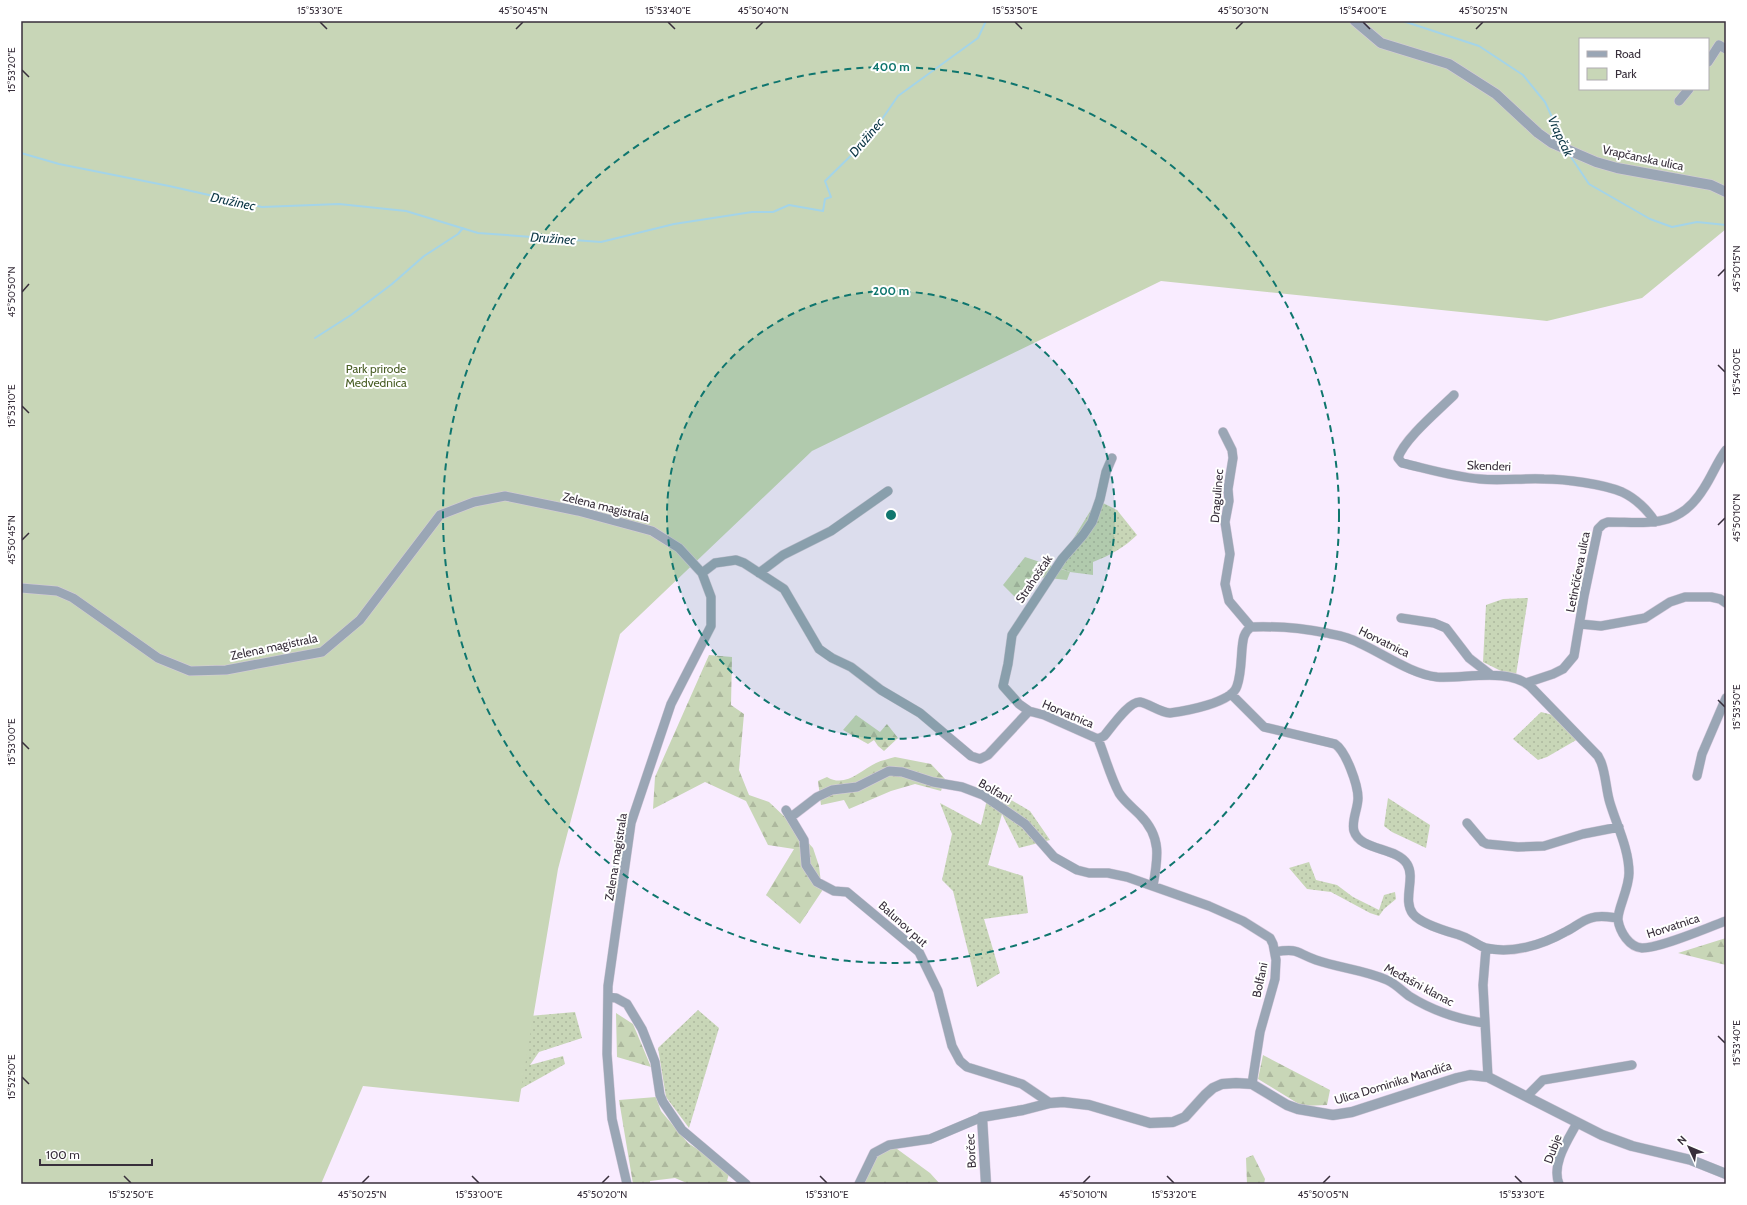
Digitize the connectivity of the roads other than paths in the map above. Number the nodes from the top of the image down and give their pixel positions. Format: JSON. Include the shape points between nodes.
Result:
{"nodes":[{"id":1,"x":1355,"y":21,"type":"edge"},
{"id":2,"x":1722,"y":47,"type":"edge"},
{"id":3,"x":1709,"y":61,"type":"edge"},
{"id":4,"x":1688,"y":90,"type":"edge"},
{"id":5,"x":1679,"y":101,"type":"dead end"},
{"id":6,"x":1726,"y":192,"type":"edge"},
{"id":7,"x":1454,"y":395,"type":"dead end"},
{"id":8,"x":1223,"y":432,"type":"dead end"},
{"id":9,"x":1726,"y":450,"type":"edge"},
{"id":10,"x":1112,"y":458,"type":"dead end"},
{"id":11,"x":888,"y":491,"type":"dead end"},
{"id":12,"x":1655,"y":522,"type":"junction"},
{"id":13,"x":759,"y":572,"type":"junction"},
{"id":14,"x":702,"y":573,"type":"junction"},
{"id":15,"x":21,"y":588,"type":"edge"},
{"id":16,"x":1726,"y":604,"type":"edge"},
{"id":17,"x":1401,"y":618,"type":"dead end"},
{"id":18,"x":1580,"y":624,"type":"junction"},
{"id":19,"x":1251,"y":627,"type":"junction"},
{"id":20,"x":1492,"y":675,"type":"junction"},
{"id":21,"x":1526,"y":683,"type":"junction"},
{"id":22,"x":1231,"y":694,"type":"junction"},
{"id":23,"x":1726,"y":698,"type":"edge"},
{"id":24,"x":1029,"y":711,"type":"junction"},
{"id":25,"x":1098,"y":738,"type":"junction"},
{"id":26,"x":1697,"y":776,"type":"dead end"},
{"id":27,"x":788,"y":813,"type":"joint"},
{"id":28,"x":1467,"y":823,"type":"dead end"},
{"id":29,"x":1619,"y":827,"type":"junction"},
{"id":30,"x":1153,"y":886,"type":"junction"},
{"id":31,"x":1618,"y":918,"type":"junction"},
{"id":32,"x":1726,"y":921,"type":"edge"},
{"id":33,"x":1486,"y":948,"type":"junction"},
{"id":34,"x":1275,"y":952,"type":"junction"},
{"id":35,"x":608,"y":997,"type":"junction"},
{"id":36,"x":1484,"y":1023,"type":"junction"},
{"id":37,"x":1632,"y":1065,"type":"dead end"},
{"id":38,"x":1488,"y":1076,"type":"junction"},
{"id":39,"x":1252,"y":1084,"type":"junction"},
{"id":40,"x":1527,"y":1096,"type":"junction"},
{"id":41,"x":1050,"y":1103,"type":"junction"},
{"id":42,"x":982,"y":1117,"type":"junction"},
{"id":43,"x":1577,"y":1122,"type":"junction"},
{"id":44,"x":1726,"y":1174,"type":"edge"},
{"id":45,"x":626,"y":1184,"type":"edge"},
{"id":46,"x":746,"y":1184,"type":"edge"},
{"id":47,"x":859,"y":1184,"type":"edge"},
{"id":48,"x":986,"y":1184,"type":"edge"},
{"id":49,"x":1559,"y":1184,"type":"edge"}],
"edges":[{"from":1,"to":6,"type":"street","name":"Vrapčanska ulica","via":[[1386,45],[1449,64],[1496,94],[1552,143],[1617,168],[1710,185]]},
{"from":2,"to":3,"type":"street"},
{"from":4,"to":5,"type":"street"},
{"from":7,"to":12,"type":"street","name":"Skenderi","via":[[1406,443],[1399,453],[1399,461],[1465,478],[1545,479],[1615,490],[1636,501]]},
{"from":8,"to":19,"type":"street","name":"Dragulinec","via":[[1233,458],[1225,522],[1230,554],[1225,584],[1229,601]]},
{"from":9,"to":12,"type":"street","name":"Letinčićeva ulica","via":[[1692,504],[1677,516]]},
{"from":10,"to":24,"type":"street","name":"Strahoščak","via":[[1092,522],[1062,559],[1012,635],[1002,686]]},
{"from":11,"to":13,"type":"street","via":[[831,531],[783,556]]},
{"from":12,"to":18,"type":"street","name":"Letinčićeva ulica","via":[[1608,522],[1598,529]]},
{"from":13,"to":14,"type":"street","name":"Horvatnica","via":[[736,560],[715,563]]},
{"from":13,"to":24,"type":"street","name":"Horvatnica","via":[[784,589],[819,649],[920,713],[971,756],[980,759],[988,755]]},
{"from":14,"to":15,"type":"street","name":"Zelena magistrala","via":[[679,548],[652,531],[578,511],[505,496],[474,502],[440,515],[360,620],[322,652],[226,670],[197,671],[190,671],[158,658],[74,598],[57,591]]},
{"from":14,"to":35,"type":"street","name":"Zelena magistrala","via":[[711,597],[711,626],[671,704],[631,823]]},
{"from":16,"to":18,"type":"street","via":[[1711,597],[1685,598],[1670,602],[1645,618],[1601,626]]},
{"from":17,"to":20,"type":"street","name":"Horvatnica","via":[[1434,623],[1446,628],[1469,658]]},
{"from":18,"to":21,"type":"street","name":"Letinčićeva ulica","via":[[1575,651],[1568,663],[1554,674]]},
{"from":19,"to":20,"type":"street","name":"Horvatnica","via":[[1298,628],[1345,637],[1412,668],[1436,676]]},
{"from":19,"to":22,"type":"street","via":[[1243,636],[1238,686]]},
{"from":20,"to":21,"type":"street","name":"Horvatnica","via":[[1514,678]]},
{"from":21,"to":29,"type":"street","name":"Horvatnica","via":[[1602,762],[1610,803]]},
{"from":22,"to":25,"type":"street","name":"Horvatnica","via":[[1211,704],[1170,713],[1136,702],[1127,708],[1104,736]]},
{"from":22,"to":33,"type":"street","via":[[1264,727],[1339,746],[1357,792],[1354,825],[1356,835],[1366,843],[1398,856],[1405,862],[1410,872],[1409,904],[1412,913],[1424,922],[1466,937]]},
{"from":23,"to":26,"type":"street","via":[[1702,754]]},
{"from":24,"to":25,"type":"street","name":"Horvatnica"},
{"from":25,"to":30,"type":"street","via":[[1120,793],[1145,820],[1154,835],[1158,858]]},
{"from":27,"to":30,"type":"street","name":"Bolfani","via":[[832,790],[857,787],[889,771],[902,772],[983,795],[1025,824],[1054,857],[1077,870],[1118,874]]},
{"from":27,"to":41,"type":"street","name":"Balunov put","via":[[804,840],[806,865],[817,882],[834,891],[847,892],[919,952],[938,991],[952,1046],[960,1061],[967,1067],[1022,1084]]},
{"from":28,"to":29,"type":"street","via":[[1487,844],[1525,847],[1544,846],[1583,834]]},
{"from":29,"to":31,"type":"street","name":"Horvatnica","via":[[1629,872],[1627,891]]},
{"from":30,"to":34,"type":"street","name":"Bolfani","via":[[1243,921],[1270,938]]},
{"from":31,"to":32,"type":"street","name":"Horvatnica","via":[[1624,937],[1633,945],[1642,948]]},
{"from":31,"to":33,"type":"street","via":[[1589,918],[1558,936],[1525,947]]},
{"from":33,"to":36,"type":"street","via":[[1483,985]]},
{"from":34,"to":36,"type":"street","name":"Međašni klanac","via":[[1295,950],[1316,960],[1378,976],[1389,980],[1410,996],[1441,1013]]},
{"from":34,"to":39,"type":"street","name":"Bolfani","via":[[1276,969],[1260,1032]]},
{"from":35,"to":45,"type":"street","name":"Zelena magistrala","via":[[607,1054],[612,1119]]},
{"from":35,"to":46,"type":"street","via":[[627,1004],[642,1029],[655,1062],[660,1095],[682,1130]]},
{"from":36,"to":38,"type":"street"},
{"from":37,"to":40,"type":"street","via":[[1543,1080]]},
{"from":38,"to":39,"type":"street","name":"Ulica Dominika Mandića","via":[[1470,1075],[1457,1078],[1352,1112],[1333,1115],[1287,1105]]},
{"from":38,"to":40,"type":"street","name":"Ulica Dominika Mandića"},
{"from":39,"to":41,"type":"street","name":"Ulica Dominika Mandića","via":[[1222,1084],[1205,1095],[1185,1117],[1163,1123],[1136,1120],[1089,1105]]},
{"from":40,"to":43,"type":"street","name":"Ulica Dominika Mandića"},
{"from":41,"to":42,"type":"street","name":"Ulica Dominika Mandića"},
{"from":42,"to":47,"type":"street","name":"Ulica Dominika Mandića","via":[[930,1138],[884,1147],[874,1153]]},
{"from":42,"to":48,"type":"street","name":"Borčec"},
{"from":43,"to":44,"type":"street","name":"Ulica Dominika Mandića","via":[[1632,1146],[1691,1160]]},
{"from":43,"to":49,"type":"street","name":"Dubje","via":[[1557,1165]]}]}
